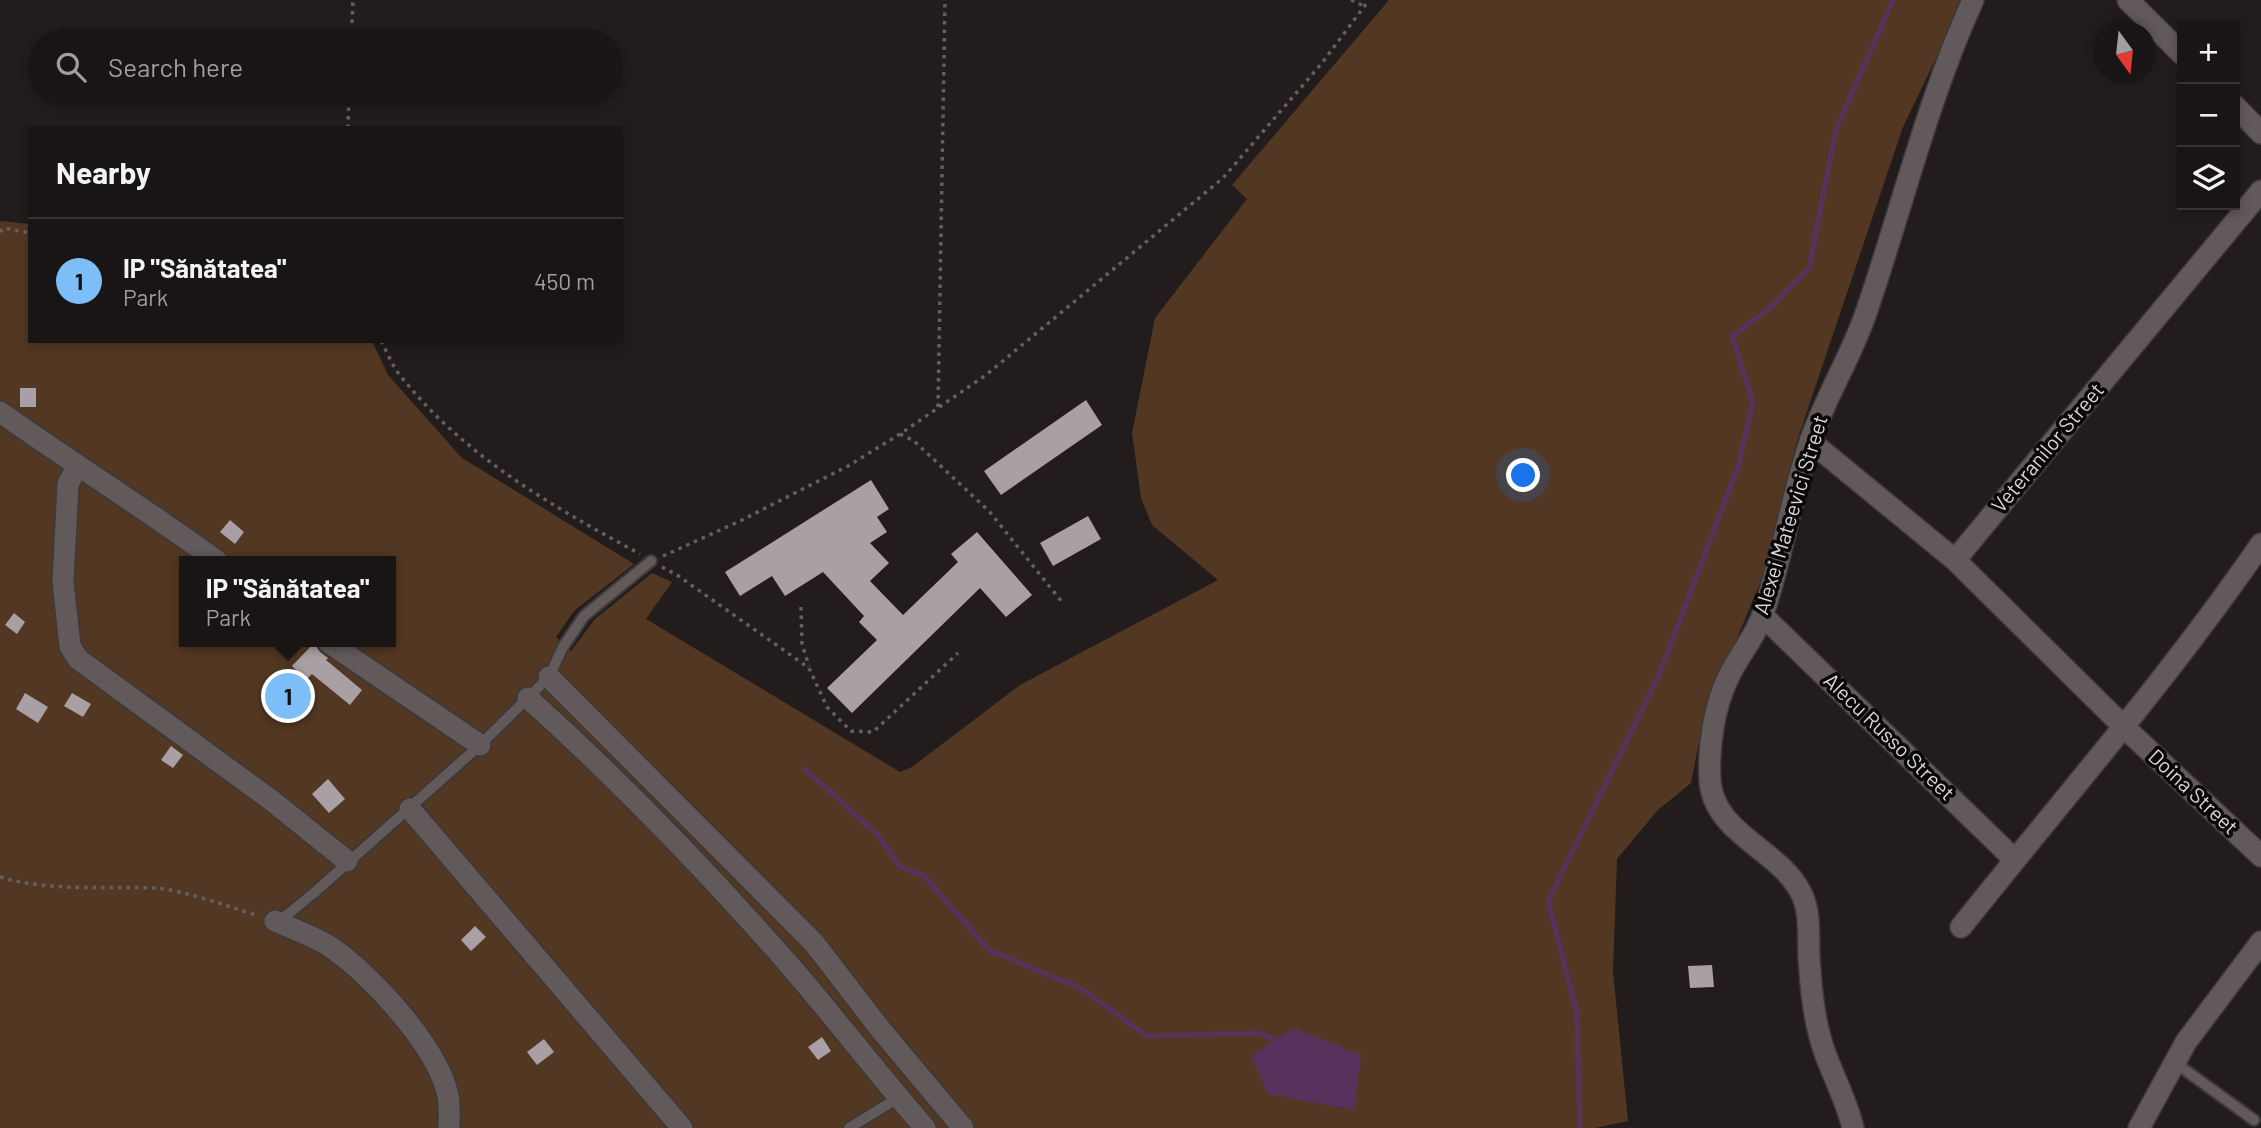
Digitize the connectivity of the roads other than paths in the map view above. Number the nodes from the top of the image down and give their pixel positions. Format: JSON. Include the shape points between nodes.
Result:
{"nodes":[{"id":1,"x":1973,"y":0,"type":"edge"},
{"id":2,"x":2128,"y":0,"type":"edge"},
{"id":3,"x":2177,"y":49,"type":"edge"},
{"id":4,"x":2240,"y":111,"type":"edge"},
{"id":5,"x":2261,"y":132,"type":"edge"},
{"id":6,"x":2261,"y":191,"type":"edge"},
{"id":7,"x":0,"y":412,"type":"edge"},
{"id":8,"x":1810,"y":441,"type":"junction"},
{"id":9,"x":77,"y":467,"type":"junction"},
{"id":10,"x":2261,"y":544,"type":"edge"},
{"id":11,"x":210,"y":556,"type":"edge"},
{"id":12,"x":1955,"y":560,"type":"junction"},
{"id":13,"x":651,"y":561,"type":"road end"},
{"id":14,"x":1763,"y":616,"type":"junction"},
{"id":15,"x":335,"y":647,"type":"edge"},
{"id":16,"x":549,"y":677,"type":"junction"},
{"id":17,"x":528,"y":698,"type":"junction"},
{"id":18,"x":2124,"y":727,"type":"junction"},
{"id":19,"x":480,"y":745,"type":"junction"},
{"id":20,"x":410,"y":809,"type":"junction"},
{"id":21,"x":2261,"y":856,"type":"edge"},
{"id":22,"x":2015,"y":860,"type":"junction"},
{"id":23,"x":347,"y":862,"type":"junction"},
{"id":24,"x":275,"y":921,"type":"joint"},
{"id":25,"x":1961,"y":927,"type":"dead end"},
{"id":26,"x":2261,"y":942,"type":"edge"},
{"id":27,"x":2174,"y":1062,"type":"junction"},
{"id":28,"x":898,"y":1098,"type":"junction"},
{"id":29,"x":2254,"y":1120,"type":"dead end"},
{"id":30,"x":449,"y":1128,"type":"edge"},
{"id":31,"x":682,"y":1128,"type":"edge"},
{"id":32,"x":849,"y":1128,"type":"edge"},
{"id":33,"x":925,"y":1128,"type":"edge"},
{"id":34,"x":963,"y":1128,"type":"edge"},
{"id":35,"x":1853,"y":1128,"type":"edge"},
{"id":36,"x":2139,"y":1128,"type":"edge"}],
"edges":[{"from":1,"to":8,"type":"street","name":"Alexei Mateevici Street","via":[[1926,120],[1854,347]]},
{"from":2,"to":3,"type":"street"},
{"from":4,"to":5,"type":"street"},
{"from":6,"to":12,"type":"street","name":"Veteranilor Street"},
{"from":7,"to":9,"type":"street"},
{"from":8,"to":12,"type":"street"},
{"from":8,"to":14,"type":"street","name":"Alexei Mateevici Street"},
{"from":9,"to":11,"type":"street"},
{"from":9,"to":23,"type":"street","via":[[68,484],[63,582],[70,646],[78,659],[271,800]]},
{"from":10,"to":18,"type":"street"},
{"from":12,"to":18,"type":"street"},
{"from":13,"to":16,"type":"lane","via":[[584,616]]},
{"from":14,"to":22,"type":"street","name":"Alecu Russo Street"},
{"from":14,"to":35,"type":"street","name":"Alexei Mateevici Street","via":[[1718,700],[1710,782],[1723,814],[1793,878],[1803,895],[1811,991],[1824,1050]]},
{"from":15,"to":19,"type":"street"},
{"from":16,"to":17,"type":"lane"},
{"from":16,"to":34,"type":"street","via":[[814,943]]},
{"from":17,"to":19,"type":"lane"},
{"from":17,"to":28,"type":"street","via":[[605,768],[722,891]]},
{"from":18,"to":21,"type":"street","name":"Doina Street"},
{"from":18,"to":22,"type":"street"},
{"from":19,"to":20,"type":"lane"},
{"from":20,"to":23,"type":"lane"},
{"from":20,"to":31,"type":"street"},
{"from":22,"to":25,"type":"street"},
{"from":23,"to":24,"type":"lane"},
{"from":24,"to":30,"type":"street","via":[[327,945],[362,972],[396,1008],[439,1072],[448,1095]]},
{"from":26,"to":27,"type":"street"},
{"from":27,"to":29,"type":"lane"},
{"from":27,"to":36,"type":"street"},
{"from":28,"to":32,"type":"lane"},
{"from":28,"to":33,"type":"street"}]}
